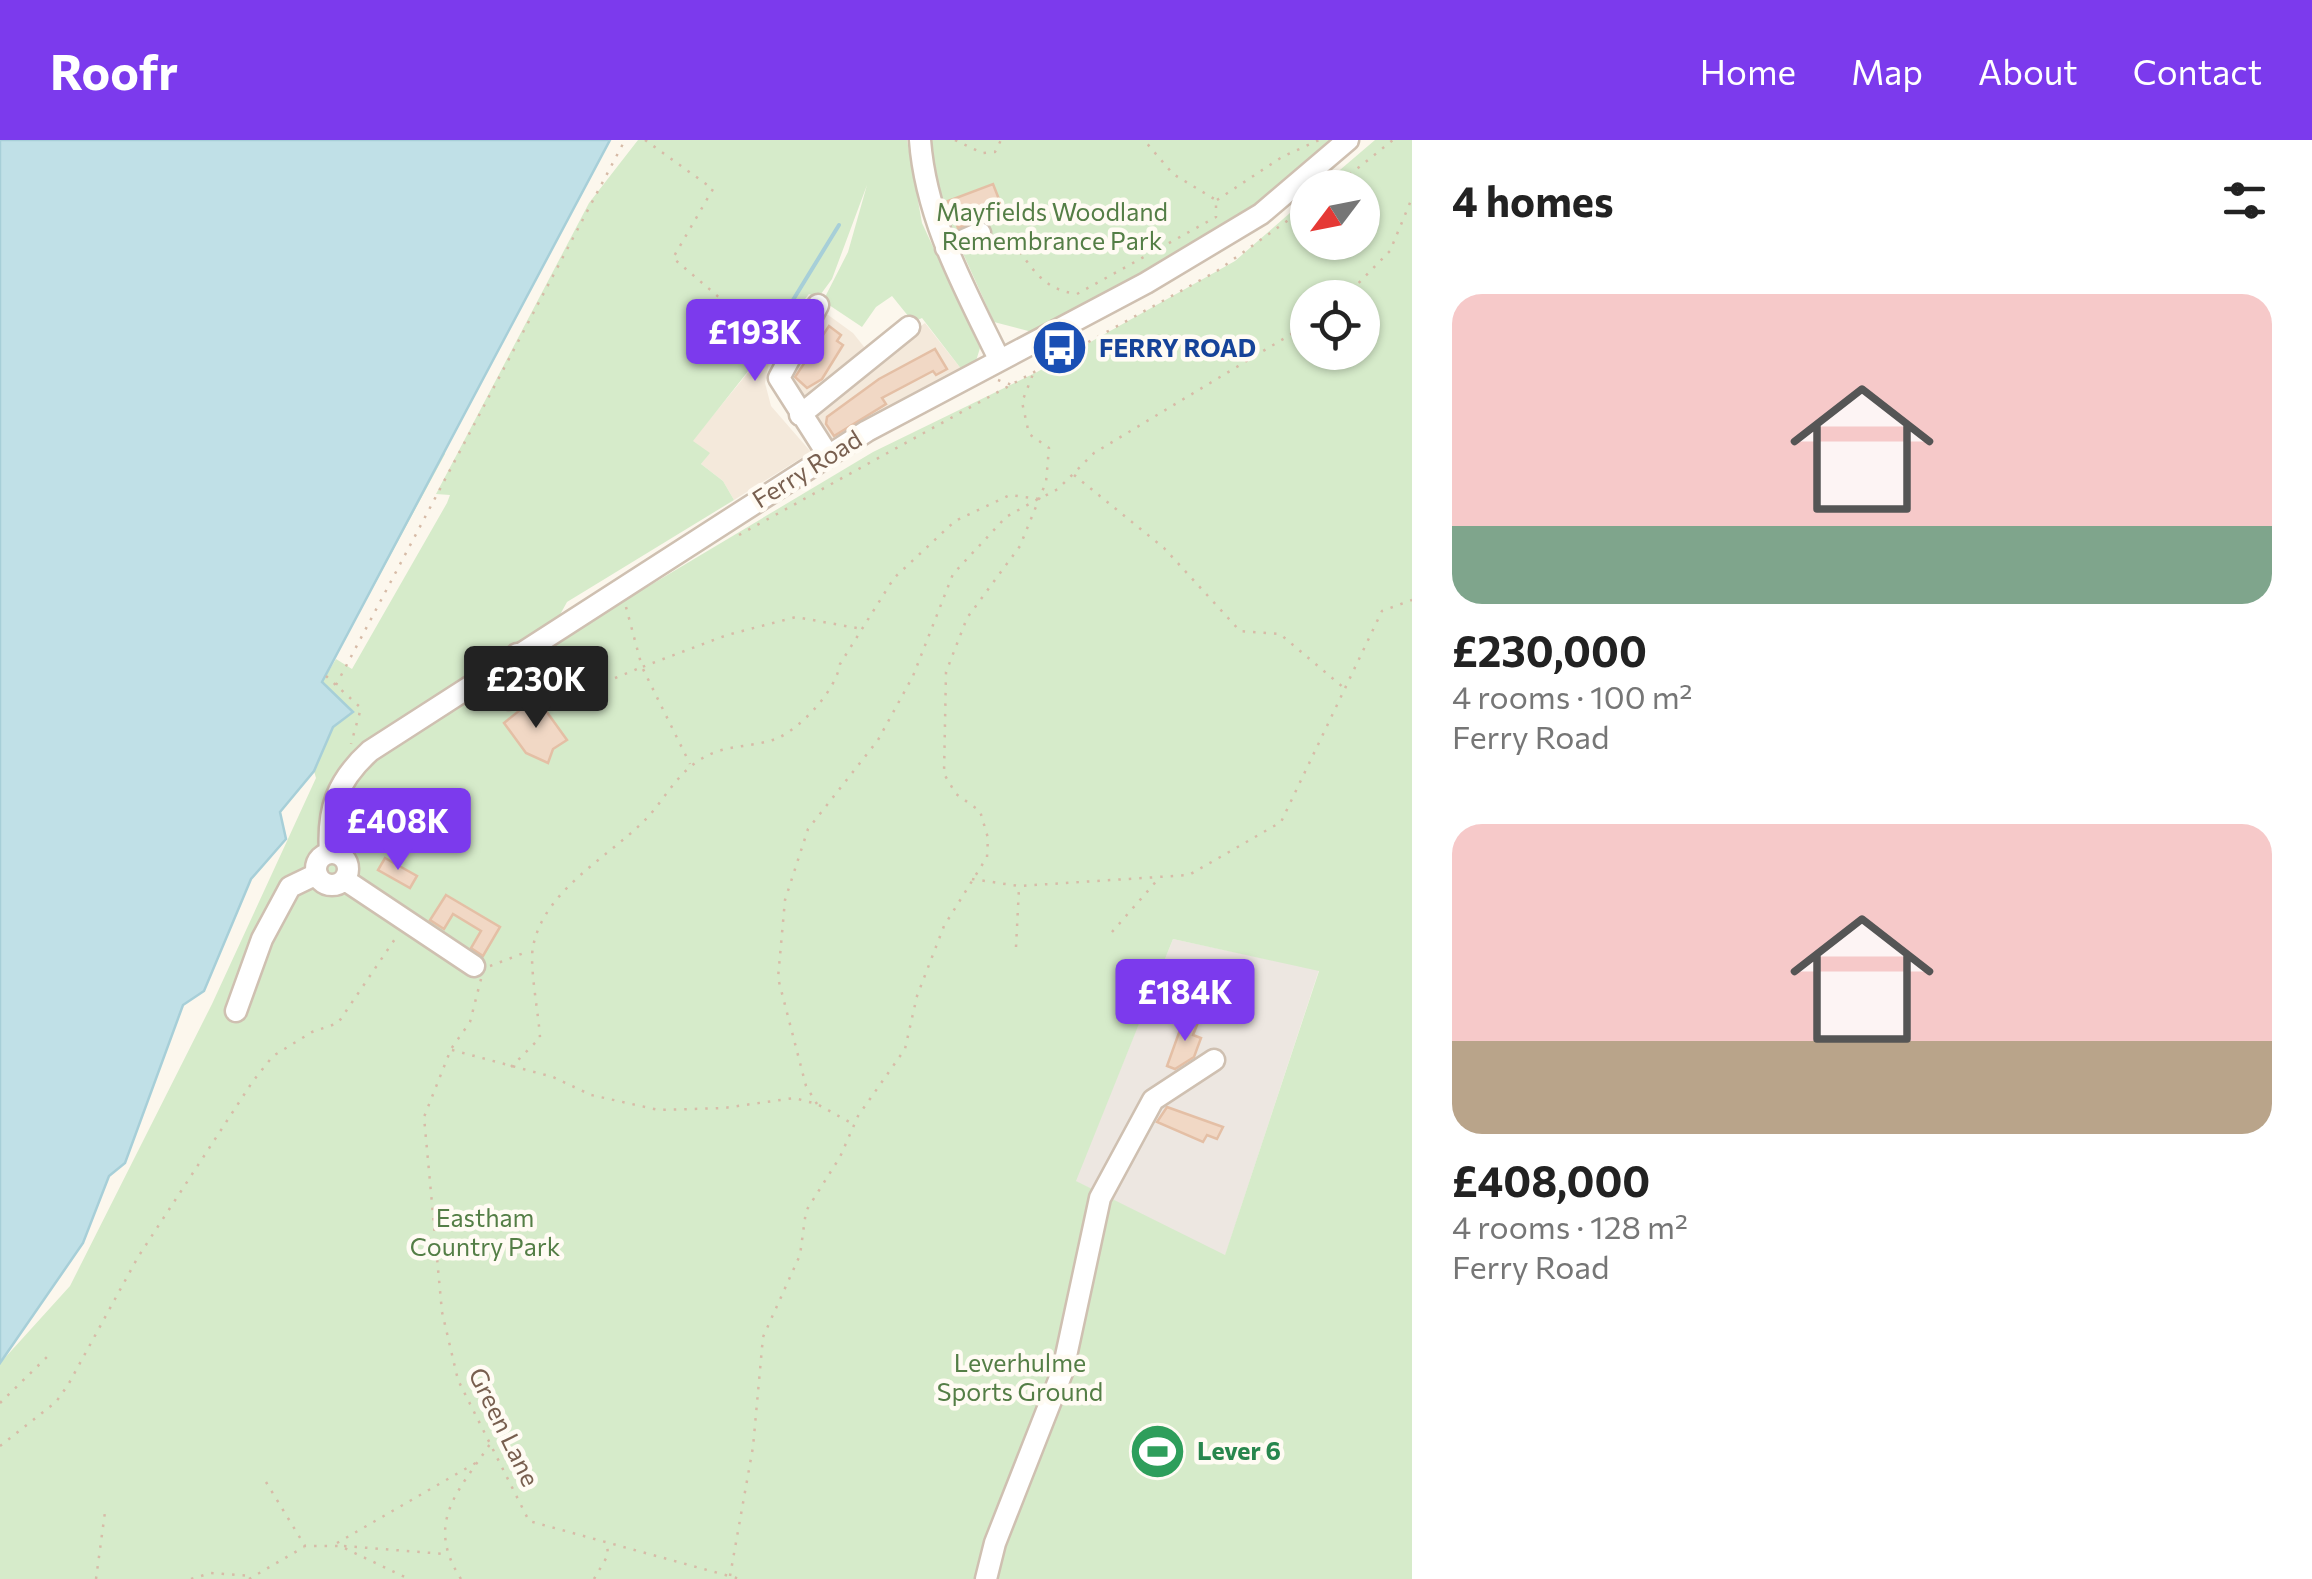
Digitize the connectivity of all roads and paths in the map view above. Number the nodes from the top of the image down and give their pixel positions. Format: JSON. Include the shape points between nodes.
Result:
{"nodes":[{"id":1,"x":625,"y":140,"type":"edge"},
{"id":2,"x":646,"y":140,"type":"edge"},
{"id":3,"x":920,"y":140,"type":"edge"},
{"id":4,"x":955,"y":140,"type":"edge"},
{"id":5,"x":1001,"y":140,"type":"edge"},
{"id":6,"x":1144,"y":140,"type":"edge"},
{"id":7,"x":1319,"y":140,"type":"edge"},
{"id":8,"x":1348,"y":140,"type":"edge"},
{"id":9,"x":1393,"y":140,"type":"edge"},
{"id":10,"x":1356,"y":170,"type":"edge"},
{"id":11,"x":1412,"y":198,"type":"edge"},
{"id":12,"x":1216,"y":200,"type":"junction"},
{"id":13,"x":1290,"y":219,"type":"edge"},
{"id":14,"x":980,"y":234,"type":"dead end"},
{"id":15,"x":946,"y":248,"type":"junction"},
{"id":16,"x":1020,"y":252,"type":"dead end"},
{"id":17,"x":1362,"y":280,"type":"edge"},
{"id":18,"x":818,"y":306,"type":"dead end"},
{"id":19,"x":910,"y":328,"type":"dead end"},
{"id":20,"x":1290,"y":335,"type":"edge"},
{"id":21,"x":790,"y":358,"type":"junction"},
{"id":22,"x":999,"y":359,"type":"junction"},
{"id":23,"x":1033,"y":374,"type":"junction"},
{"id":24,"x":800,"y":415,"type":"junction"},
{"id":25,"x":828,"y":455,"type":"junction"},
{"id":26,"x":1073,"y":475,"type":"junction"},
{"id":27,"x":1039,"y":499,"type":"junction"},
{"id":28,"x":734,"y":538,"type":"dead end"},
{"id":29,"x":1412,"y":600,"type":"edge"},
{"id":30,"x":625,"y":606,"type":"dead end"},
{"id":31,"x":862,"y":629,"type":"junction"},
{"id":32,"x":559,"y":648,"type":"dead end"},
{"id":33,"x":517,"y":654,"type":"junction"},
{"id":34,"x":642,"y":667,"type":"junction"},
{"id":35,"x":490,"y":672,"type":"junction"},
{"id":36,"x":326,"y":676,"type":"dead end"},
{"id":37,"x":534,"y":680,"type":"dead end"},
{"id":38,"x":336,"y":686,"type":"junction"},
{"id":39,"x":1345,"y":689,"type":"junction"},
{"id":40,"x":509,"y":699,"type":"dead end"},
{"id":41,"x":350,"y":746,"type":"dead end"},
{"id":42,"x":691,"y":766,"type":"junction"},
{"id":43,"x":330,"y":852,"type":"junction"},
{"id":44,"x":317,"y":874,"type":"junction"},
{"id":45,"x":1160,"y":877,"type":"junction"},
{"id":46,"x":970,"y":878,"type":"junction"},
{"id":47,"x":345,"y":880,"type":"junction"},
{"id":48,"x":1019,"y":886,"type":"junction"},
{"id":49,"x":1112,"y":932,"type":"dead end"},
{"id":50,"x":397,"y":936,"type":"dead end"},
{"id":51,"x":1016,"y":947,"type":"dead end"},
{"id":52,"x":532,"y":950,"type":"junction"},
{"id":53,"x":474,"y":966,"type":"junction"},
{"id":54,"x":236,"y":1011,"type":"dead end"},
{"id":55,"x":451,"y":1050,"type":"junction"},
{"id":56,"x":1214,"y":1060,"type":"dead end"},
{"id":57,"x":511,"y":1067,"type":"junction"},
{"id":58,"x":817,"y":1104,"type":"junction"},
{"id":59,"x":854,"y":1124,"type":"junction"},
{"id":60,"x":48,"y":1355,"type":"dead end"},
{"id":61,"x":0,"y":1403,"type":"edge"},
{"id":62,"x":491,"y":1442,"type":"junction"},
{"id":63,"x":0,"y":1446,"type":"edge"},
{"id":64,"x":478,"y":1461,"type":"junction"},
{"id":65,"x":266,"y":1482,"type":"dead end"},
{"id":66,"x":105,"y":1512,"type":"dead end"},
{"id":67,"x":607,"y":1542,"type":"junction"},
{"id":68,"x":305,"y":1546,"type":"junction"},
{"id":69,"x":333,"y":1546,"type":"junction"},
{"id":70,"x":445,"y":1554,"type":"junction"},
{"id":71,"x":730,"y":1576,"type":"junction"},
{"id":72,"x":252,"y":1578,"type":"edge"},
{"id":73,"x":96,"y":1579,"type":"edge"},
{"id":74,"x":191,"y":1579,"type":"edge"},
{"id":75,"x":409,"y":1579,"type":"edge"},
{"id":76,"x":461,"y":1579,"type":"edge"},
{"id":77,"x":594,"y":1579,"type":"edge"},
{"id":78,"x":740,"y":1579,"type":"edge"},
{"id":79,"x":986,"y":1579,"type":"edge"}],
"edges":[{"from":1,"to":38,"type":"path"},
{"from":2,"to":21,"type":"path","via":[[713,189],[673,258]]},
{"from":3,"to":15,"type":"street","via":[[926,188]]},
{"from":4,"to":5,"type":"path","via":[[982,153],[995,152]]},
{"from":6,"to":12,"type":"path","via":[[1173,174]]},
{"from":7,"to":12,"type":"path"},
{"from":8,"to":22,"type":"street","name":"Ferry Road","via":[[1262,214],[1146,284]]},
{"from":9,"to":10,"type":"path"},
{"from":11,"to":17,"type":"path","via":[[1390,251]]},
{"from":12,"to":16,"type":"path","via":[[1216,217],[1077,294],[1054,290]]},
{"from":13,"to":23,"type":"path","via":[[1217,270]]},
{"from":14,"to":15,"type":"street"},
{"from":15,"to":22,"type":"street"},
{"from":18,"to":21,"type":"street"},
{"from":19,"to":24,"type":"street"},
{"from":20,"to":26,"type":"path","via":[[1094,453]]},
{"from":21,"to":24,"type":"street","via":[[779,378]]},
{"from":22,"to":25,"type":"street","name":"Ferry Road"},
{"from":23,"to":27,"type":"path","via":[[1022,402],[1030,434],[1050,448]]},
{"from":23,"to":28,"type":"path"},
{"from":24,"to":25,"type":"street"},
{"from":25,"to":33,"type":"street","name":"Ferry Road"},
{"from":26,"to":27,"type":"path"},
{"from":26,"to":39,"type":"path","via":[[1164,548],[1240,630],[1280,634]]},
{"from":27,"to":31,"type":"path","via":[[1010,495],[955,521],[894,578]]},
{"from":27,"to":46,"type":"path","via":[[1014,554],[967,618],[946,672],[944,774],[956,794],[980,812],[988,838],[987,857]]},
{"from":27,"to":58,"type":"path","via":[[1006,517],[953,574],[913,676],[878,740],[808,830],[785,900],[778,978],[784,1017]]},
{"from":29,"to":39,"type":"path","via":[[1382,611]]},
{"from":30,"to":34,"type":"path"},
{"from":31,"to":34,"type":"path","via":[[796,616]]},
{"from":31,"to":42,"type":"path","via":[[838,678],[798,724],[777,738],[720,747]]},
{"from":32,"to":34,"type":"path","via":[[542,658],[615,678]]},
{"from":33,"to":35,"type":"street","name":"Ferry Road"},
{"from":33,"to":37,"type":"street"},
{"from":34,"to":42,"type":"path"},
{"from":35,"to":40,"type":"street"},
{"from":35,"to":43,"type":"street","name":"Ferry Road","via":[[354,766],[332,804]]},
{"from":36,"to":38,"type":"path"},
{"from":38,"to":41,"type":"path","via":[[361,708]]},
{"from":39,"to":45,"type":"path","via":[[1281,822],[1189,875]]},
{"from":42,"to":52,"type":"path","via":[[644,822],[558,900]]},
{"from":43,"to":44,"type":"street","via":[[317,862]]},
{"from":43,"to":47,"type":"street","via":[[347,861]]},
{"from":44,"to":47,"type":"street","via":[[327,884]]},
{"from":44,"to":54,"type":"street","via":[[290,888],[262,939]]},
{"from":45,"to":48,"type":"path"},
{"from":45,"to":49,"type":"path"},
{"from":46,"to":48,"type":"path"},
{"from":46,"to":59,"type":"path","via":[[932,956],[912,1034]]},
{"from":47,"to":53,"type":"street"},
{"from":48,"to":51,"type":"path"},
{"from":50,"to":63,"type":"path","via":[[338,1023],[273,1056],[138,1256],[68,1385]]},
{"from":52,"to":53,"type":"path"},
{"from":52,"to":57,"type":"path","via":[[540,1038]]},
{"from":53,"to":55,"type":"path","name":"Green Lane","via":[[482,990]]},
{"from":55,"to":57,"type":"path"},
{"from":55,"to":62,"type":"path","name":"Green Lane","via":[[424,1117],[442,1312],[458,1380]]},
{"from":56,"to":79,"type":"street","via":[[1153,1100],[1100,1198],[1063,1370]]},
{"from":57,"to":58,"type":"path","via":[[659,1110],[794,1098]]},
{"from":58,"to":59,"type":"path"},
{"from":59,"to":71,"type":"path","via":[[806,1211],[796,1265],[763,1336],[754,1446]]},
{"from":60,"to":61,"type":"path"},
{"from":62,"to":64,"type":"path"},
{"from":62,"to":67,"type":"path","name":"Green Lane","via":[[530,1521]]},
{"from":64,"to":69,"type":"path"},
{"from":64,"to":70,"type":"path","via":[[451,1496]]},
{"from":65,"to":68,"type":"path"},
{"from":66,"to":73,"type":"path"},
{"from":67,"to":71,"type":"path","name":"Green Lane"},
{"from":67,"to":77,"type":"path","via":[[608,1555]]},
{"from":68,"to":69,"type":"path"},
{"from":68,"to":72,"type":"path"},
{"from":69,"to":70,"type":"path"},
{"from":69,"to":75,"type":"path"},
{"from":70,"to":76,"type":"path"},
{"from":71,"to":78,"type":"path","name":"Green Lane"},
{"from":72,"to":74,"type":"path","via":[[212,1573]]}]}
